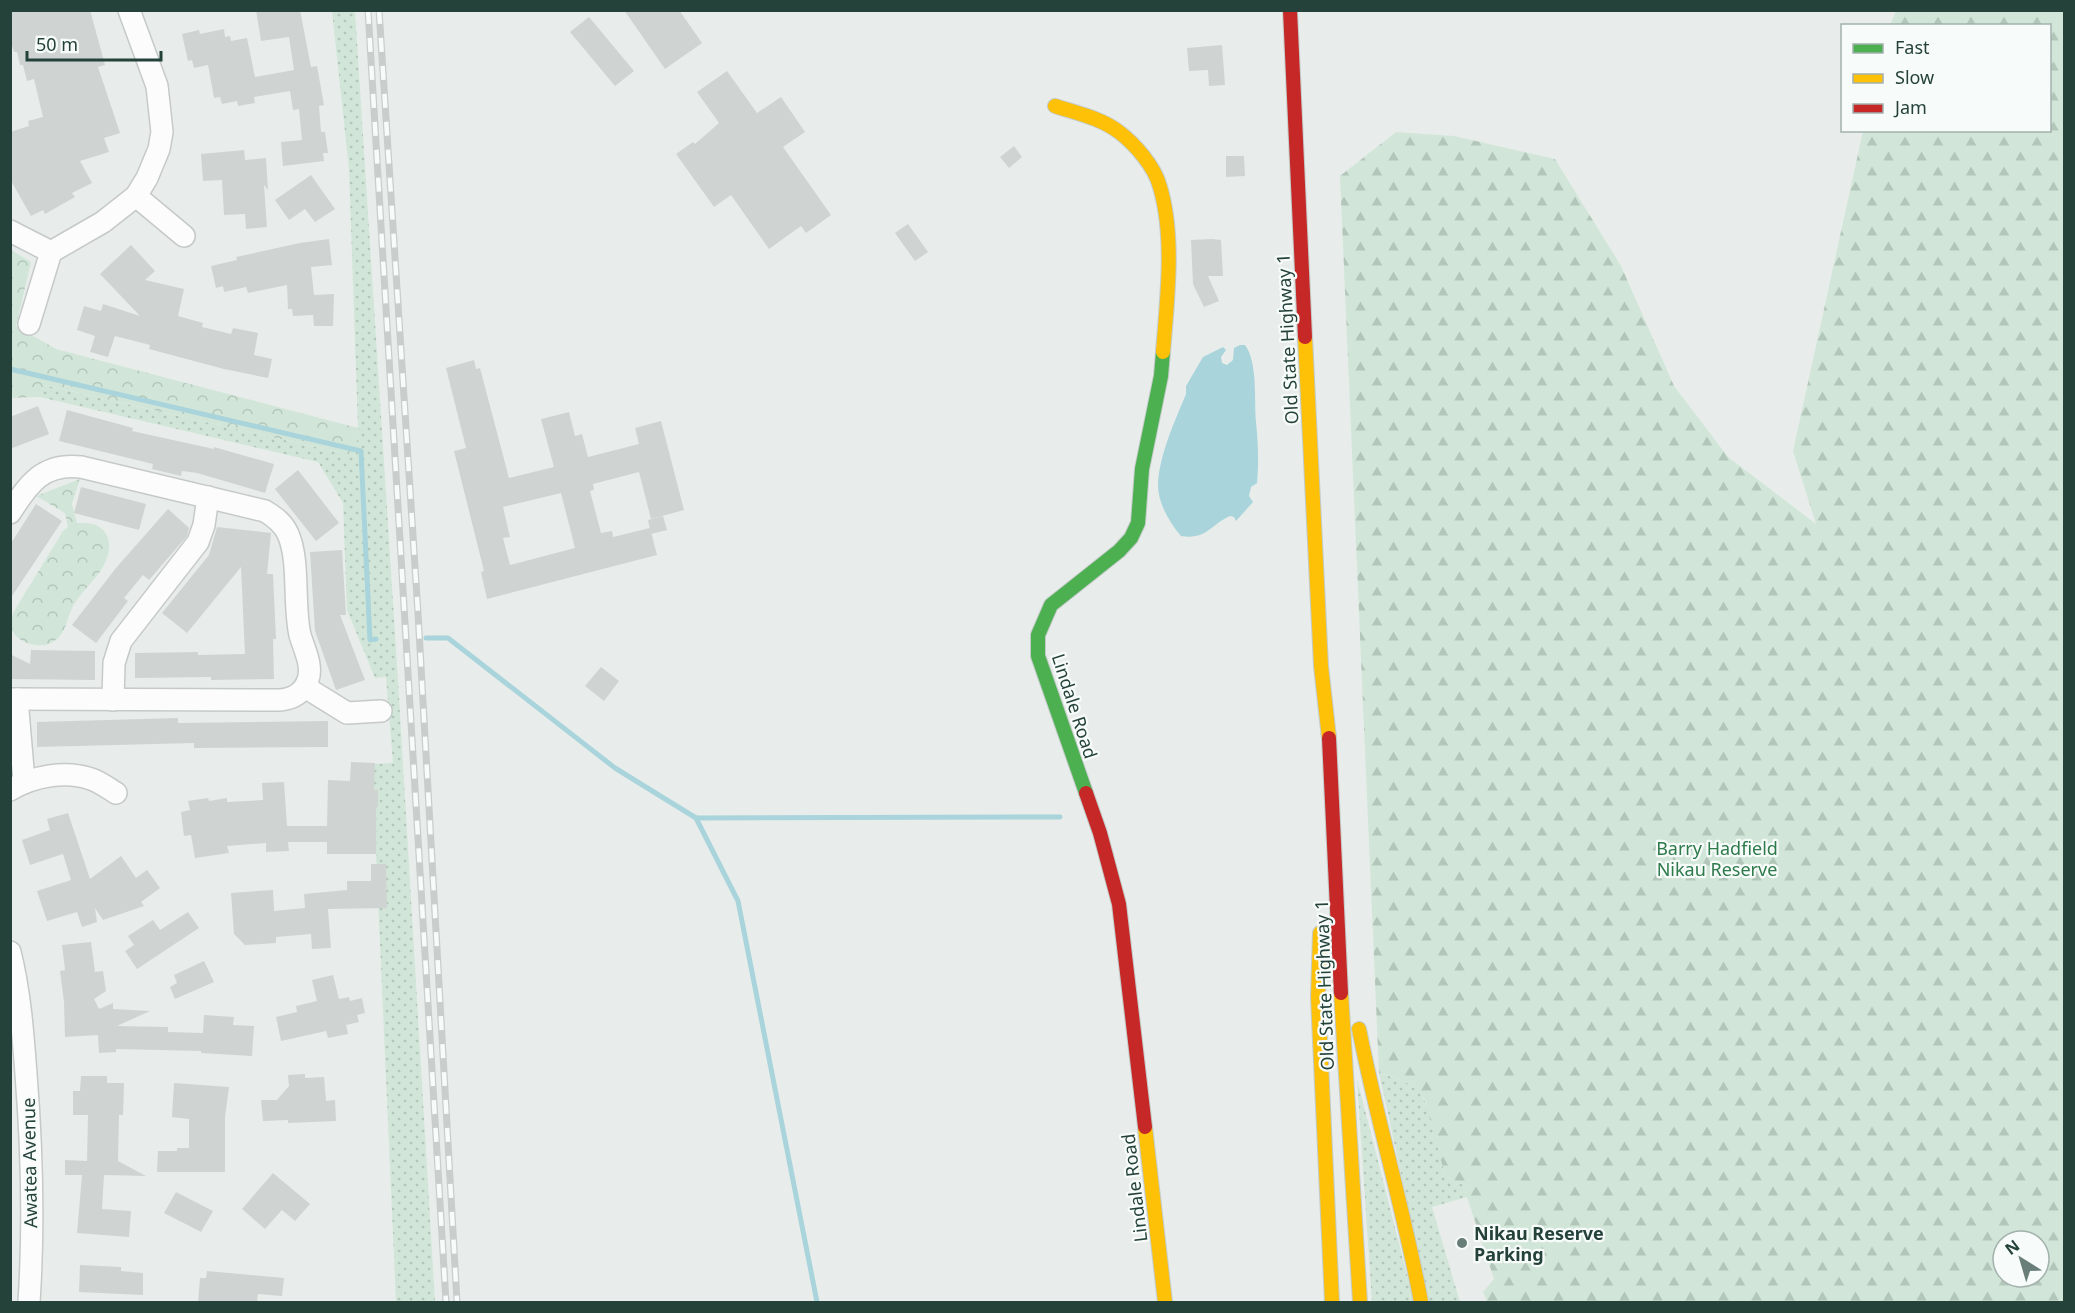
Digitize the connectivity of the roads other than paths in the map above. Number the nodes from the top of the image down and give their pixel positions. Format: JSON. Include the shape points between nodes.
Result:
{"nodes":[{"id":1,"x":129,"y":10,"type":"edge"},
{"id":2,"x":1290,"y":10,"type":"edge"},
{"id":3,"x":1055,"y":106,"type":"dead end"},
{"id":4,"x":136,"y":196,"type":"junction"},
{"id":5,"x":10,"y":231,"type":"edge"},
{"id":6,"x":184,"y":236,"type":"dead end"},
{"id":7,"x":51,"y":252,"type":"junction"},
{"id":8,"x":28,"y":324,"type":"dead end"},
{"id":9,"x":208,"y":496,"type":"junction"},
{"id":10,"x":10,"y":513,"type":"edge"},
{"id":11,"x":1321,"y":666,"type":"junction"},
{"id":12,"x":305,"y":687,"type":"junction"},
{"id":13,"x":14,"y":699,"type":"edge"},
{"id":14,"x":113,"y":700,"type":"junction"},
{"id":15,"x":381,"y":711,"type":"dead end"},
{"id":16,"x":1315,"y":733,"type":"dead end"},
{"id":17,"x":17,"y":786,"type":"edge"},
{"id":18,"x":116,"y":793,"type":"dead end"},
{"id":19,"x":1338,"y":896,"type":"junction"},
{"id":20,"x":10,"y":952,"type":"edge"},
{"id":21,"x":21,"y":1278,"type":"edge"},
{"id":22,"x":29,"y":1302,"type":"edge"},
{"id":23,"x":1166,"y":1302,"type":"edge"},
{"id":24,"x":1332,"y":1302,"type":"edge"},
{"id":25,"x":1342,"y":1302,"type":"edge"},
{"id":26,"x":1360,"y":1302,"type":"edge"},
{"id":27,"x":1421,"y":1302,"type":"edge"}],
"edges":[{"from":1,"to":4,"type":"street","via":[[157,86],[162,132],[155,159]]},
{"from":2,"to":11,"type":"main road","name":"Old State Highway 1"},
{"from":3,"to":23,"type":"main road","name":"Lindale Road","via":[[1118,131],[1141,152],[1160,185],[1166,222],[1166,328],[1161,376],[1142,469],[1138,524],[1119,551],[1052,605],[1038,635],[1038,656],[1100,833],[1119,904]]},
{"from":4,"to":6,"type":"street"},
{"from":4,"to":7,"type":"street","via":[[103,222]]},
{"from":5,"to":7,"type":"street"},
{"from":7,"to":8,"type":"street"},
{"from":9,"to":10,"type":"street","via":[[64,466],[33,481]]},
{"from":9,"to":12,"type":"street","via":[[265,511],[288,533],[298,626],[310,670]]},
{"from":9,"to":14,"type":"street","via":[[198,542],[117,648]]},
{"from":11,"to":16,"type":"main road","name":"Old State Highway 1"},
{"from":11,"to":19,"type":"main road","name":"Old State Highway 1"},
{"from":12,"to":14,"type":"street","via":[[292,698],[280,700]]},
{"from":12,"to":15,"type":"street","via":[[347,713]]},
{"from":13,"to":14,"type":"street"},
{"from":13,"to":17,"type":"street"},
{"from":17,"to":18,"type":"street","via":[[67,774],[92,779]]},
{"from":19,"to":26,"type":"main road","name":"Old State Highway 1"},
{"from":19,"to":27,"type":"main road","via":[[1364,1058],[1411,1243]]},
{"from":20,"to":21,"type":"street","name":"Awatea Avenue","via":[[16,975],[31,1138]]},
{"from":21,"to":22,"type":"street","name":"Awatea Avenue"},
{"from":24,"to":25,"type":"main road","name":"Old State Highway 1","via":[[1318,997],[1320,928]]}]}
